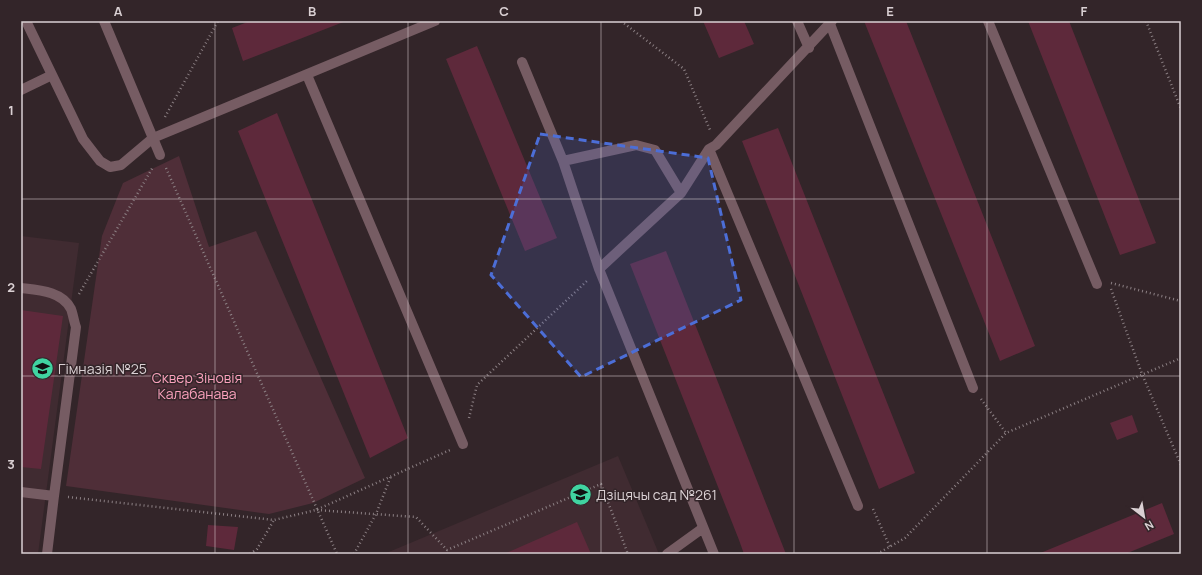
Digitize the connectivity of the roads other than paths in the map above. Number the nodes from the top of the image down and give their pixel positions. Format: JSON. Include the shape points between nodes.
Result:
{"nodes":[{"id":1,"x":26,"y":21,"type":"edge"},
{"id":2,"x":104,"y":21,"type":"edge"},
{"id":3,"x":435,"y":21,"type":"edge"},
{"id":4,"x":797,"y":21,"type":"edge"},
{"id":5,"x":988,"y":21,"type":"edge"},
{"id":6,"x":831,"y":22,"type":"edge"},
{"id":7,"x":809,"y":48,"type":"junction"},
{"id":8,"x":522,"y":62,"type":"dead end"},
{"id":9,"x":52,"y":74,"type":"junction"},
{"id":10,"x":307,"y":75,"type":"junction"},
{"id":11,"x":21,"y":90,"type":"edge"},
{"id":12,"x":153,"y":138,"type":"junction"},
{"id":13,"x":712,"y":147,"type":"junction"},
{"id":14,"x":160,"y":155,"type":"road end"},
{"id":15,"x":563,"y":161,"type":"junction"},
{"id":16,"x":681,"y":193,"type":"junction"},
{"id":17,"x":599,"y":269,"type":"junction"},
{"id":18,"x":1097,"y":284,"type":"dead end"},
{"id":19,"x":21,"y":288,"type":"edge"},
{"id":20,"x":973,"y":388,"type":"road end"},
{"id":21,"x":463,"y":444,"type":"road end"},
{"id":22,"x":21,"y":492,"type":"edge"},
{"id":23,"x":54,"y":496,"type":"junction"},
{"id":24,"x":858,"y":506,"type":"road end"},
{"id":25,"x":703,"y":528,"type":"junction"},
{"id":26,"x":47,"y":554,"type":"edge"},
{"id":27,"x":667,"y":554,"type":"edge"},
{"id":28,"x":714,"y":554,"type":"edge"}],
"edges":[{"from":1,"to":9,"type":"street"},
{"from":2,"to":12,"type":"street"},
{"from":3,"to":10,"type":"street"},
{"from":4,"to":7,"type":"street"},
{"from":5,"to":18,"type":"street"},
{"from":6,"to":7,"type":"street"},
{"from":6,"to":20,"type":"street"},
{"from":7,"to":13,"type":"street"},
{"from":8,"to":15,"type":"street"},
{"from":9,"to":11,"type":"street"},
{"from":9,"to":12,"type":"street","via":[[83,139],[100,161],[110,167],[121,165]]},
{"from":10,"to":12,"type":"street"},
{"from":10,"to":21,"type":"street"},
{"from":12,"to":14,"type":"street"},
{"from":13,"to":16,"type":"street"},
{"from":13,"to":24,"type":"street"},
{"from":15,"to":16,"type":"street","via":[[636,146],[655,150]]},
{"from":15,"to":17,"type":"street"},
{"from":16,"to":17,"type":"street"},
{"from":17,"to":25,"type":"street"},
{"from":19,"to":23,"type":"street","via":[[48,291],[60,298],[71,308],[76,327]]},
{"from":22,"to":23,"type":"street"},
{"from":23,"to":26,"type":"street"},
{"from":25,"to":27,"type":"street"},
{"from":25,"to":28,"type":"street"}]}
